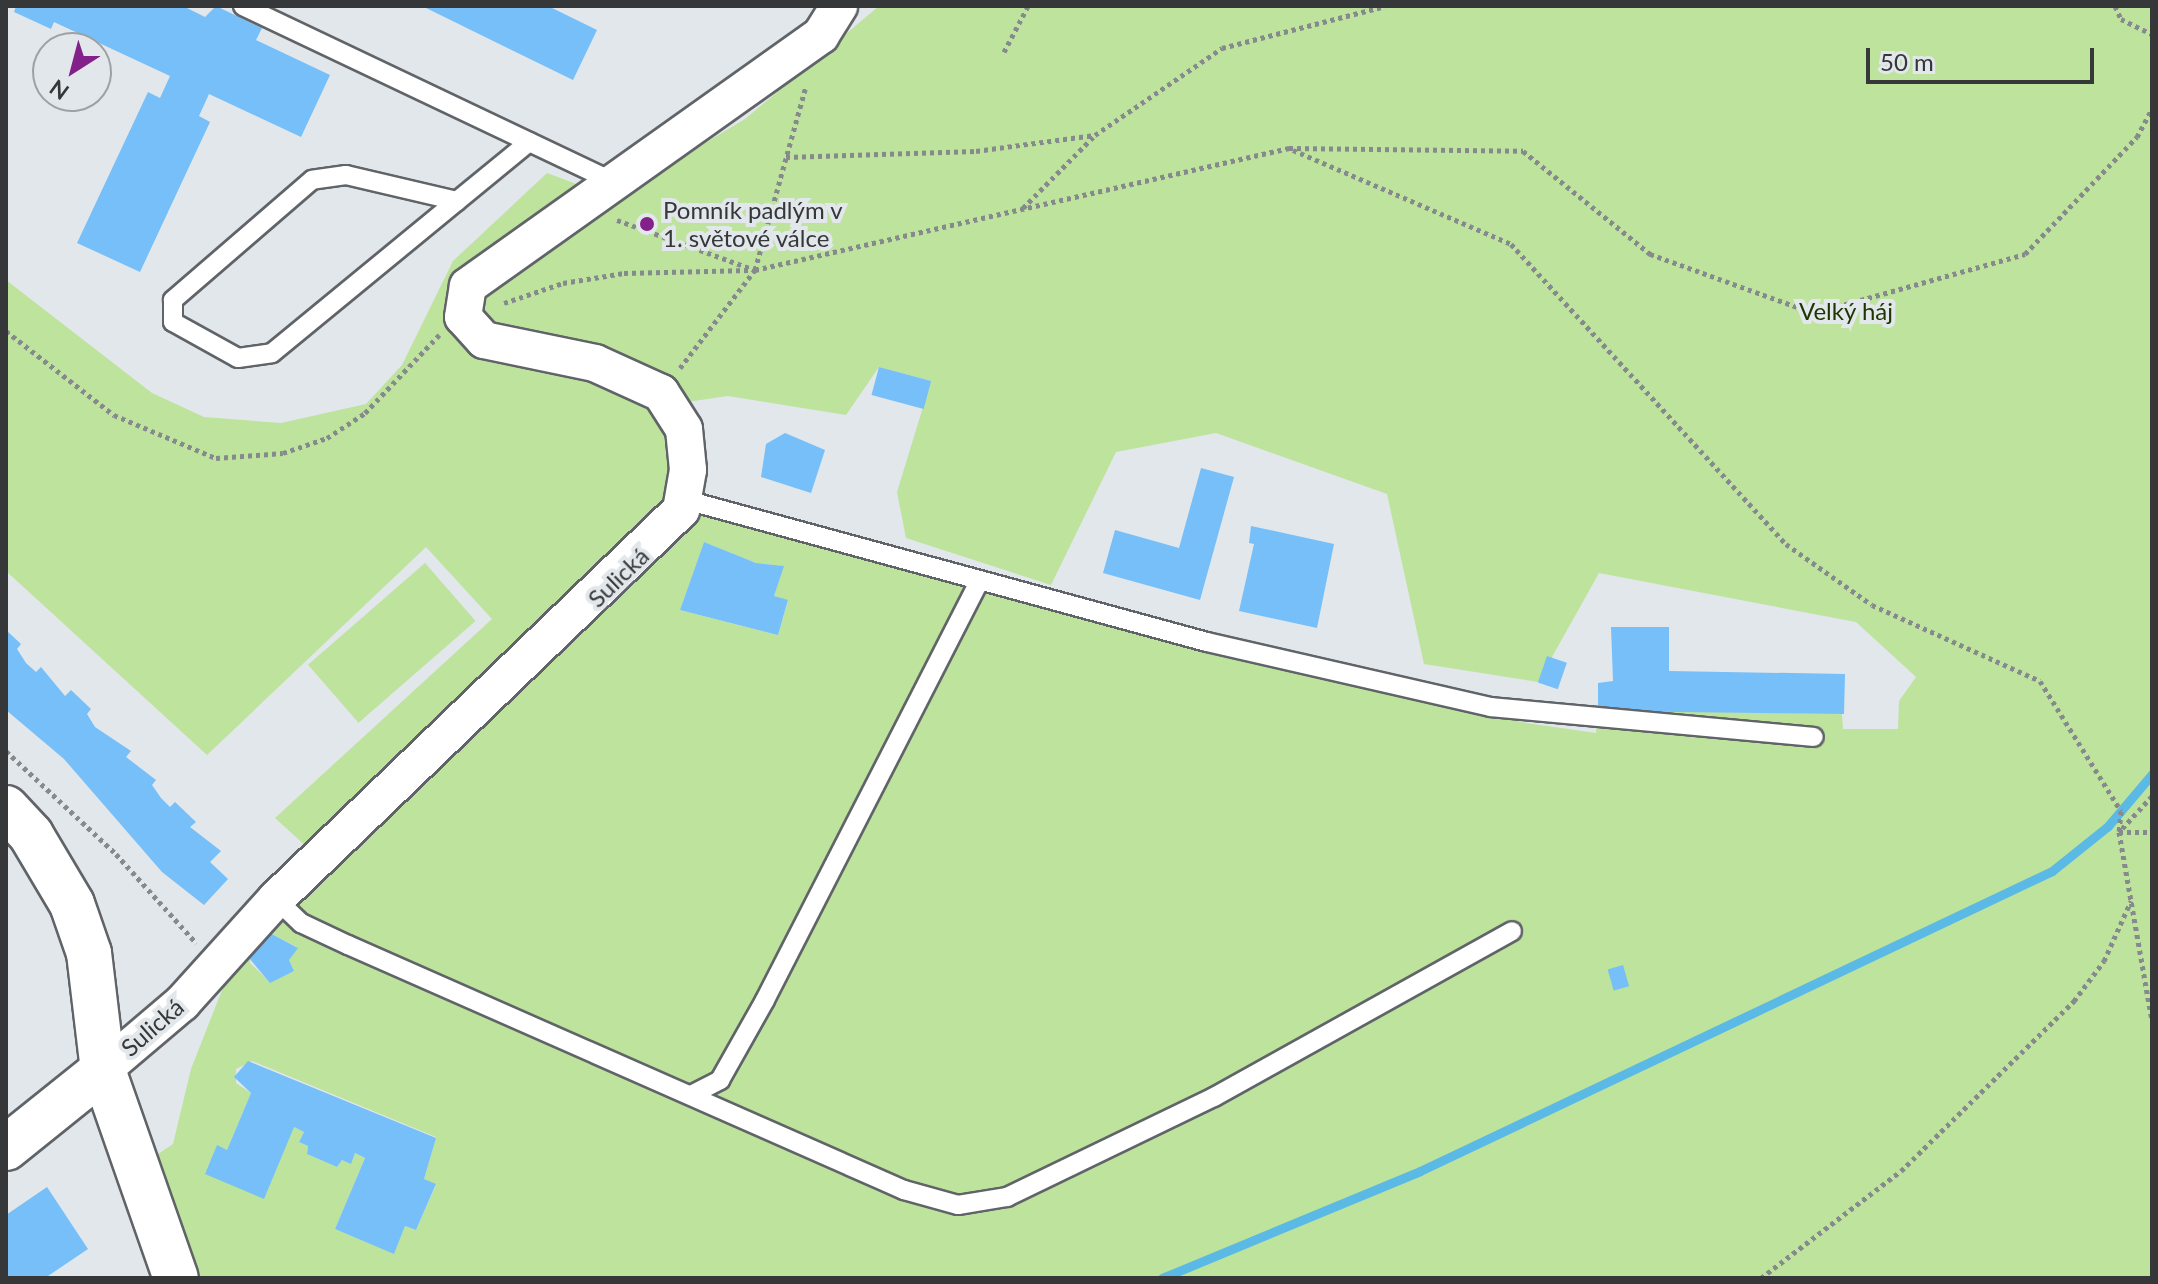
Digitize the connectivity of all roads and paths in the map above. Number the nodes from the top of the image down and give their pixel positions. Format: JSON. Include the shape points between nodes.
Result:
{"nodes":[{"id":1,"x":243,"y":6,"type":"edge"},
{"id":2,"x":1028,"y":6,"type":"edge"},
{"id":3,"x":1385,"y":6,"type":"edge"},
{"id":4,"x":2115,"y":6,"type":"edge"},
{"id":5,"x":830,"y":21,"type":"edge"},
{"id":6,"x":2152,"y":34,"type":"edge"},
{"id":7,"x":1004,"y":52,"type":"dead end"},
{"id":8,"x":2152,"y":109,"type":"edge"},
{"id":9,"x":1095,"y":135,"type":"junction"},
{"id":10,"x":529,"y":142,"type":"junction"},
{"id":11,"x":1289,"y":148,"type":"junction"},
{"id":12,"x":786,"y":157,"type":"junction"},
{"id":13,"x":613,"y":182,"type":"junction"},
{"id":14,"x":457,"y":201,"type":"junction"},
{"id":15,"x":579,"y":206,"type":"junction"},
{"id":16,"x":1023,"y":209,"type":"junction"},
{"id":17,"x":755,"y":270,"type":"junction"},
{"id":18,"x":463,"y":317,"type":"junction"},
{"id":19,"x":6,"y":331,"type":"edge"},
{"id":20,"x":661,"y":393,"type":"junction"},
{"id":21,"x":686,"y":500,"type":"junction"},
{"id":22,"x":978,"y":583,"type":"junction"},
{"id":23,"x":1814,"y":737,"type":"dead end"},
{"id":24,"x":6,"y":751,"type":"edge"},
{"id":25,"x":2152,"y":796,"type":"edge"},
{"id":26,"x":6,"y":808,"type":"edge"},
{"id":27,"x":2119,"y":832,"type":"junction"},
{"id":28,"x":2152,"y":832,"type":"edge"},
{"id":29,"x":276,"y":899,"type":"junction"},
{"id":30,"x":2131,"y":901,"type":"junction"},
{"id":31,"x":1512,"y":931,"type":"dead end"},
{"id":32,"x":216,"y":965,"type":"junction"},
{"id":33,"x":2152,"y":1021,"type":"edge"},
{"id":34,"x":103,"y":1070,"type":"junction"},
{"id":35,"x":691,"y":1095,"type":"junction"},
{"id":36,"x":6,"y":1148,"type":"edge"},
{"id":37,"x":176,"y":1278,"type":"edge"},
{"id":38,"x":1761,"y":1278,"type":"edge"}],
"edges":[{"from":1,"to":10,"type":"lane"},
{"from":2,"to":7,"type":"path"},
{"from":3,"to":9,"type":"path","via":[[1222,48]]},
{"from":4,"to":6,"type":"path","via":[[2121,19]]},
{"from":5,"to":12,"type":"path"},
{"from":5,"to":13,"type":"street"},
{"from":8,"to":11,"type":"path","via":[[2137,137],[2025,254],[1814,313],[1650,254],[1523,151]]},
{"from":9,"to":12,"type":"path","via":[[976,151]]},
{"from":9,"to":16,"type":"path"},
{"from":10,"to":13,"type":"lane"},
{"from":10,"to":14,"type":"lane"},
{"from":11,"to":16,"type":"path"},
{"from":11,"to":27,"type":"path","via":[[1511,244],[1786,544],[1872,605],[2040,681],[2121,811]]},
{"from":12,"to":17,"type":"path"},
{"from":13,"to":15,"type":"street"},
{"from":14,"to":14,"type":"lane","via":[[272,353],[238,358],[173,322],[173,300],[312,180],[346,175]]},
{"from":15,"to":17,"type":"path"},
{"from":15,"to":18,"type":"street","via":[[468,286]]},
{"from":16,"to":17,"type":"path"},
{"from":17,"to":18,"type":"path","via":[[624,273],[563,283]]},
{"from":17,"to":20,"type":"path"},
{"from":18,"to":19,"type":"path","via":[[428,344],[365,413],[327,438],[283,453],[216,458],[114,415]]},
{"from":18,"to":20,"type":"street","via":[[484,340],[595,363]]},
{"from":20,"to":21,"type":"street","via":[[684,429]]},
{"from":21,"to":22,"type":"lane"},
{"from":21,"to":29,"type":"street","name":"Sulická","via":[[649,547]]},
{"from":22,"to":23,"type":"lane","via":[[1491,707]]},
{"from":22,"to":35,"type":"lane","via":[[765,1000],[720,1080]]},
{"from":24,"to":32,"type":"path","via":[[116,854]]},
{"from":25,"to":27,"type":"path"},
{"from":26,"to":34,"type":"street","via":[[31,835],[72,904],[89,953]]},
{"from":27,"to":28,"type":"path"},
{"from":27,"to":30,"type":"path"},
{"from":29,"to":32,"type":"street","name":"Sulická"},
{"from":29,"to":35,"type":"lane","via":[[301,923]]},
{"from":30,"to":33,"type":"path"},
{"from":30,"to":38,"type":"path","via":[[2104,961],[2074,1001],[1901,1171]]},
{"from":31,"to":35,"type":"lane","via":[[1214,1097],[1007,1197],[958,1205],[904,1190]]},
{"from":32,"to":34,"type":"street","name":"Sulická"},
{"from":34,"to":36,"type":"street"},
{"from":34,"to":37,"type":"street","name":"Sulická"}]}
